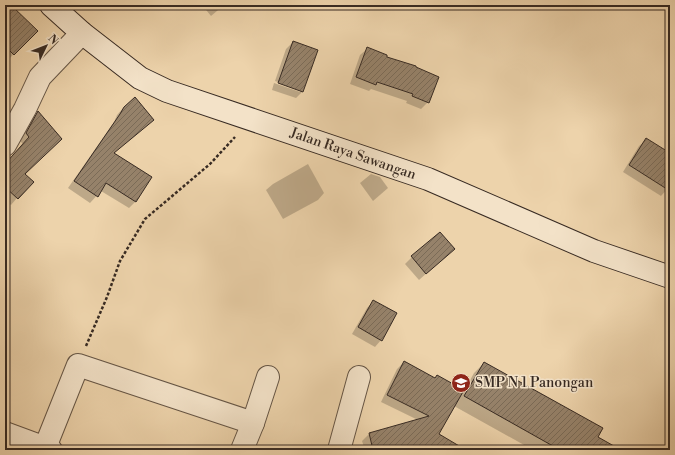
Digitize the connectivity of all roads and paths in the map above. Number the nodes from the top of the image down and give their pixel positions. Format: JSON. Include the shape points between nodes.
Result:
{"nodes":[{"id":1,"x":51,"y":5,"type":"edge"},
{"id":2,"x":82,"y":33,"type":"junction"},
{"id":3,"x":252,"y":119,"type":"junction"},
{"id":4,"x":5,"y":145,"type":"edge"},
{"id":5,"x":670,"y":277,"type":"edge"},
{"id":6,"x":78,"y":365,"type":"junction"},
{"id":7,"x":268,"y":377,"type":"dead end"},
{"id":8,"x":359,"y":377,"type":"dead end"},
{"id":9,"x":253,"y":423,"type":"junction"},
{"id":10,"x":5,"y":433,"type":"edge"},
{"id":11,"x":46,"y":449,"type":"edge"},
{"id":12,"x":242,"y":450,"type":"edge"},
{"id":13,"x":339,"y":450,"type":"edge"}],
"edges":[{"from":1,"to":2,"type":"street","name":"Jalan Raya Sawangan"},
{"from":2,"to":3,"type":"street","name":"Jalan Raya Sawangan","via":[[140,78],[166,91]]},
{"from":2,"to":4,"type":"street","via":[[40,77]]},
{"from":3,"to":5,"type":"street","name":"Jalan Raya Sawangan","via":[[428,179],[594,251]]},
{"from":3,"to":6,"type":"path","via":[[210,164],[145,219],[120,261]]},
{"from":6,"to":9,"type":"street"},
{"from":6,"to":11,"type":"street"},
{"from":7,"to":9,"type":"street"},
{"from":8,"to":13,"type":"street"},
{"from":9,"to":12,"type":"street"},
{"from":10,"to":11,"type":"street"}]}
